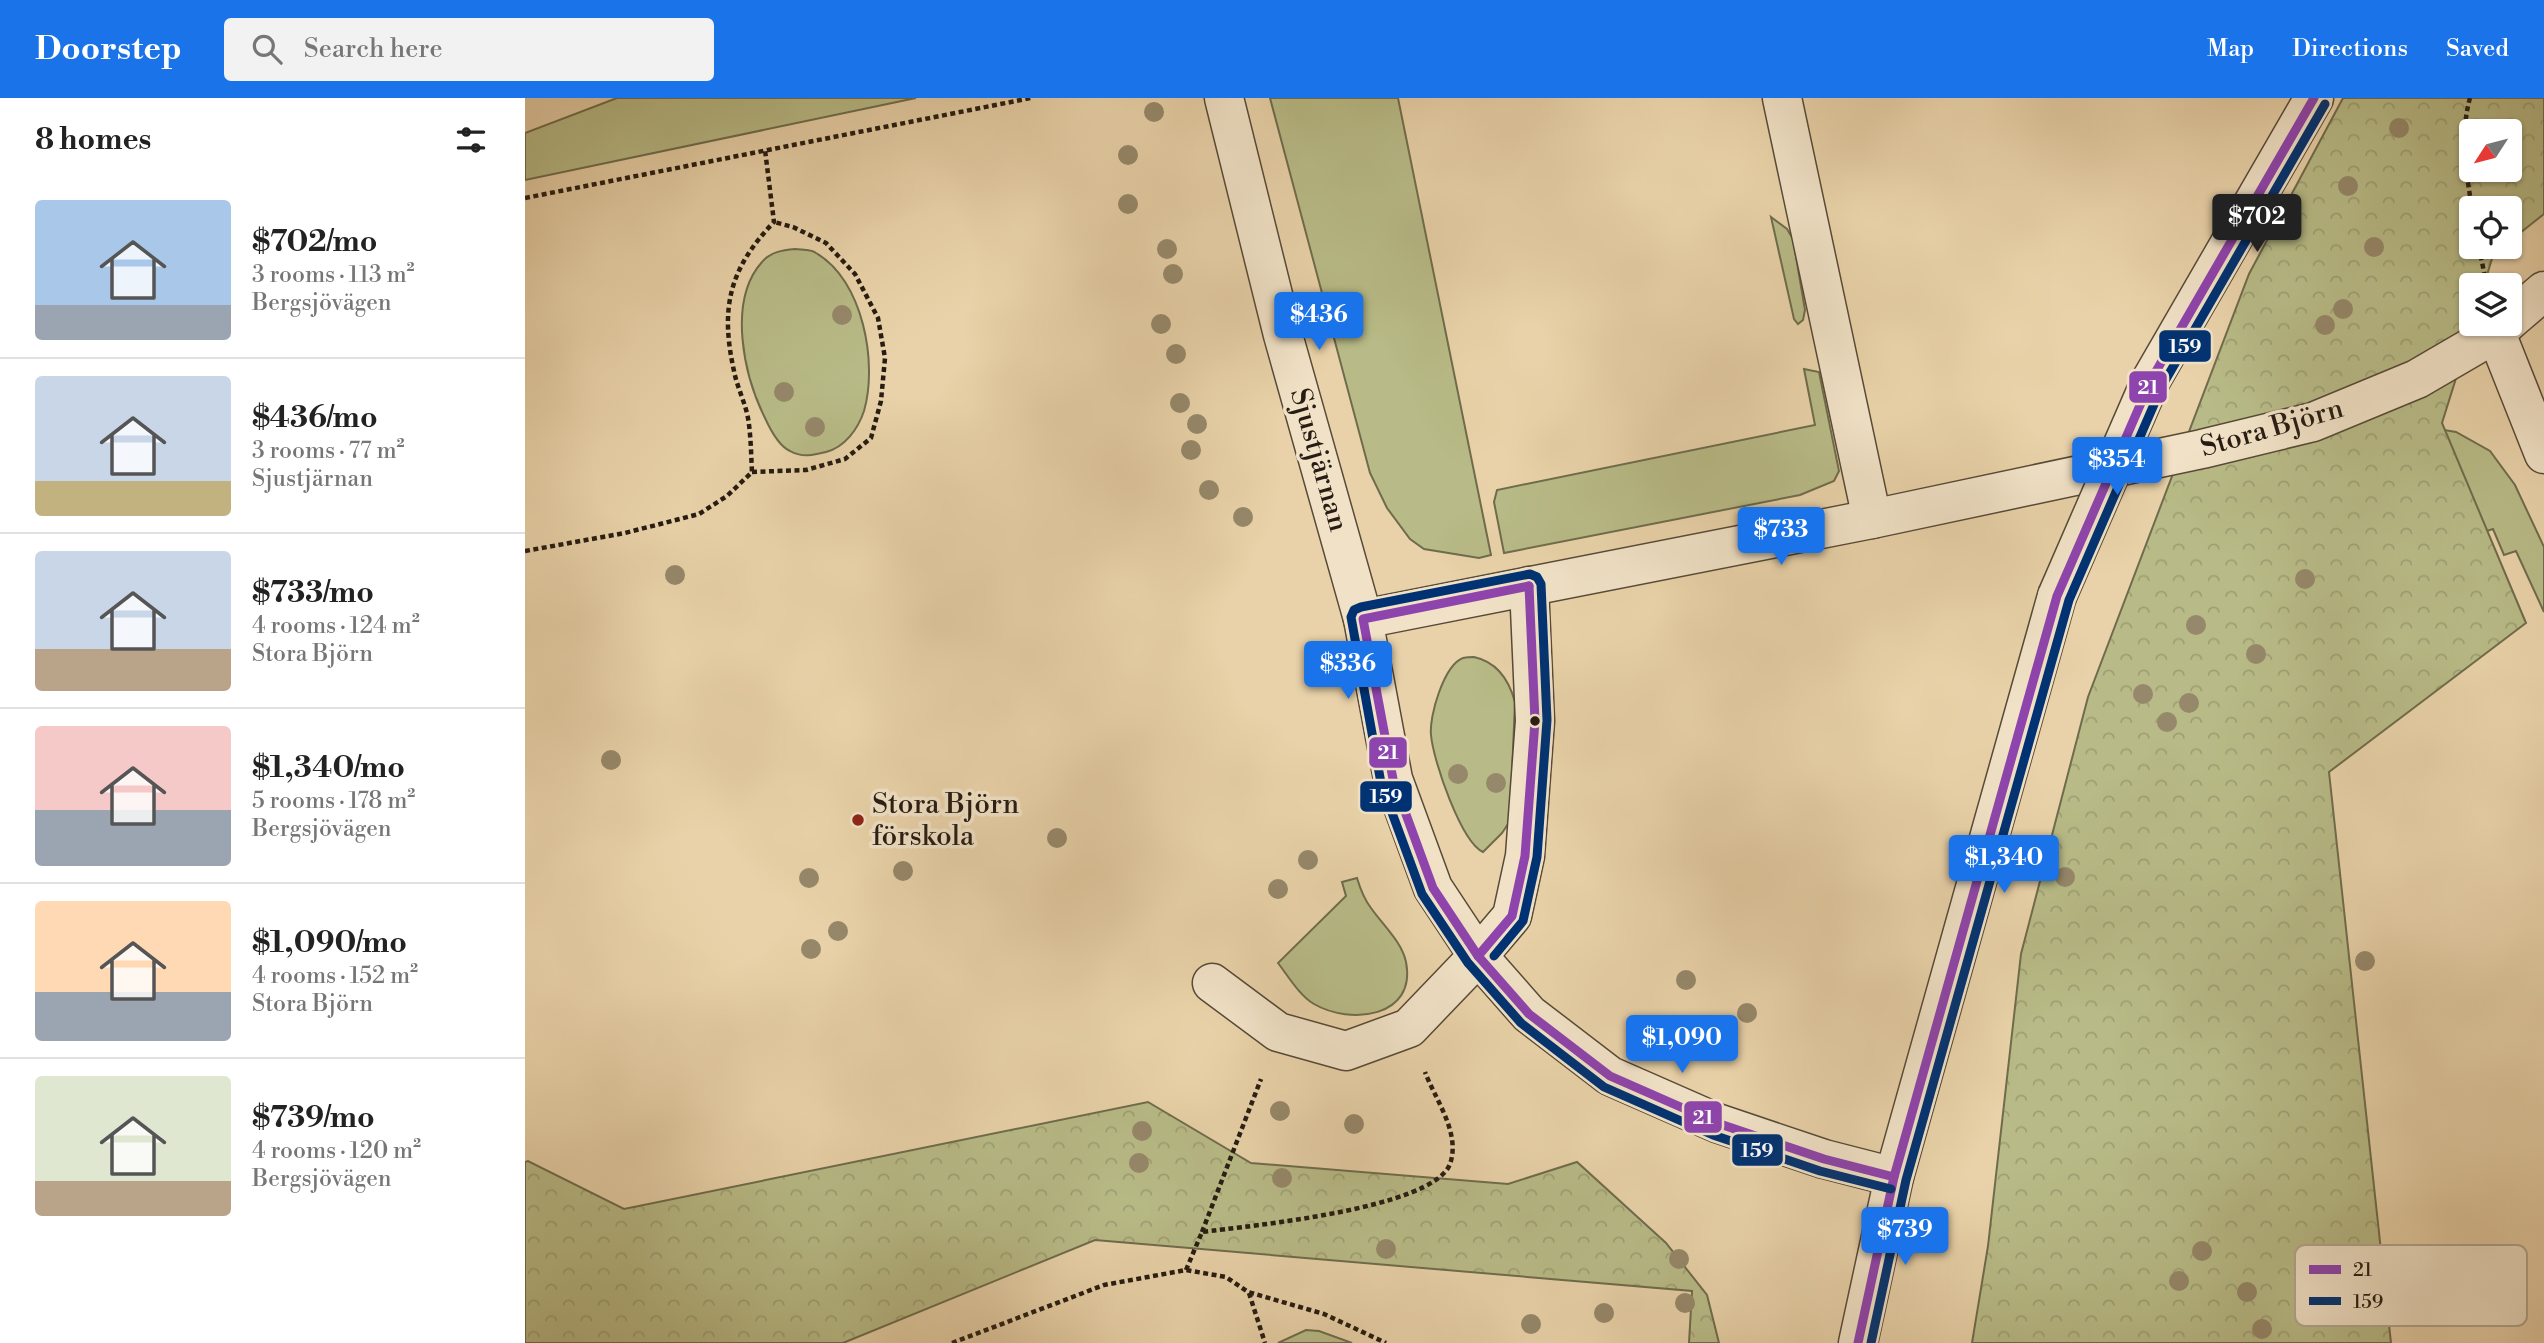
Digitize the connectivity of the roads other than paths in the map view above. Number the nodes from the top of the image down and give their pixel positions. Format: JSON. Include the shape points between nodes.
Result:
{"nodes":[{"id":1,"x":1224,"y":98,"type":"edge"},
{"id":2,"x":1782,"y":98,"type":"edge"},
{"id":3,"x":2314,"y":98,"type":"edge"},
{"id":4,"x":2544,"y":291,"type":"edge"},
{"id":5,"x":2522,"y":310,"type":"edge"},
{"id":6,"x":2488,"y":336,"type":"edge"},
{"id":7,"x":2507,"y":336,"type":"edge"},
{"id":8,"x":2544,"y":454,"type":"edge"},
{"id":9,"x":1872,"y":519,"type":"junction"},
{"id":10,"x":1529,"y":586,"type":"junction"},
{"id":11,"x":1363,"y":619,"type":"junction"},
{"id":12,"x":1478,"y":956,"type":"junction"},
{"id":13,"x":1212,"y":983,"type":"dead end"},
{"id":14,"x":1894,"y":1177,"type":"junction"},
{"id":15,"x":1858,"y":1343,"type":"edge"}],
"edges":[{"from":1,"to":11,"type":"street","name":"Sjustjärnan","via":[[1283,335]]},
{"from":2,"to":9,"type":"street"},
{"from":3,"to":14,"type":"street","bridge":true,"via":[[2151,380],[2057,596]]},
{"from":4,"to":5,"type":"street","name":"Stora Björn"},
{"from":6,"to":9,"type":"street","name":"Stora Björn","via":[[2417,379],[2313,422]]},
{"from":7,"to":8,"type":"street"},
{"from":9,"to":10,"type":"street","name":"Stora Björn"},
{"from":10,"to":11,"type":"street","name":"Stora Björn"},
{"from":10,"to":12,"type":"street","via":[[1535,721],[1525,856],[1511,916]]},
{"from":11,"to":12,"type":"street","via":[[1393,779],[1433,888]]},
{"from":12,"to":13,"type":"street","via":[[1409,1028],[1346,1051],[1278,1032]]},
{"from":12,"to":14,"type":"street","via":[[1529,1014],[1610,1076],[1717,1123]]},
{"from":14,"to":15,"type":"street"}]}
